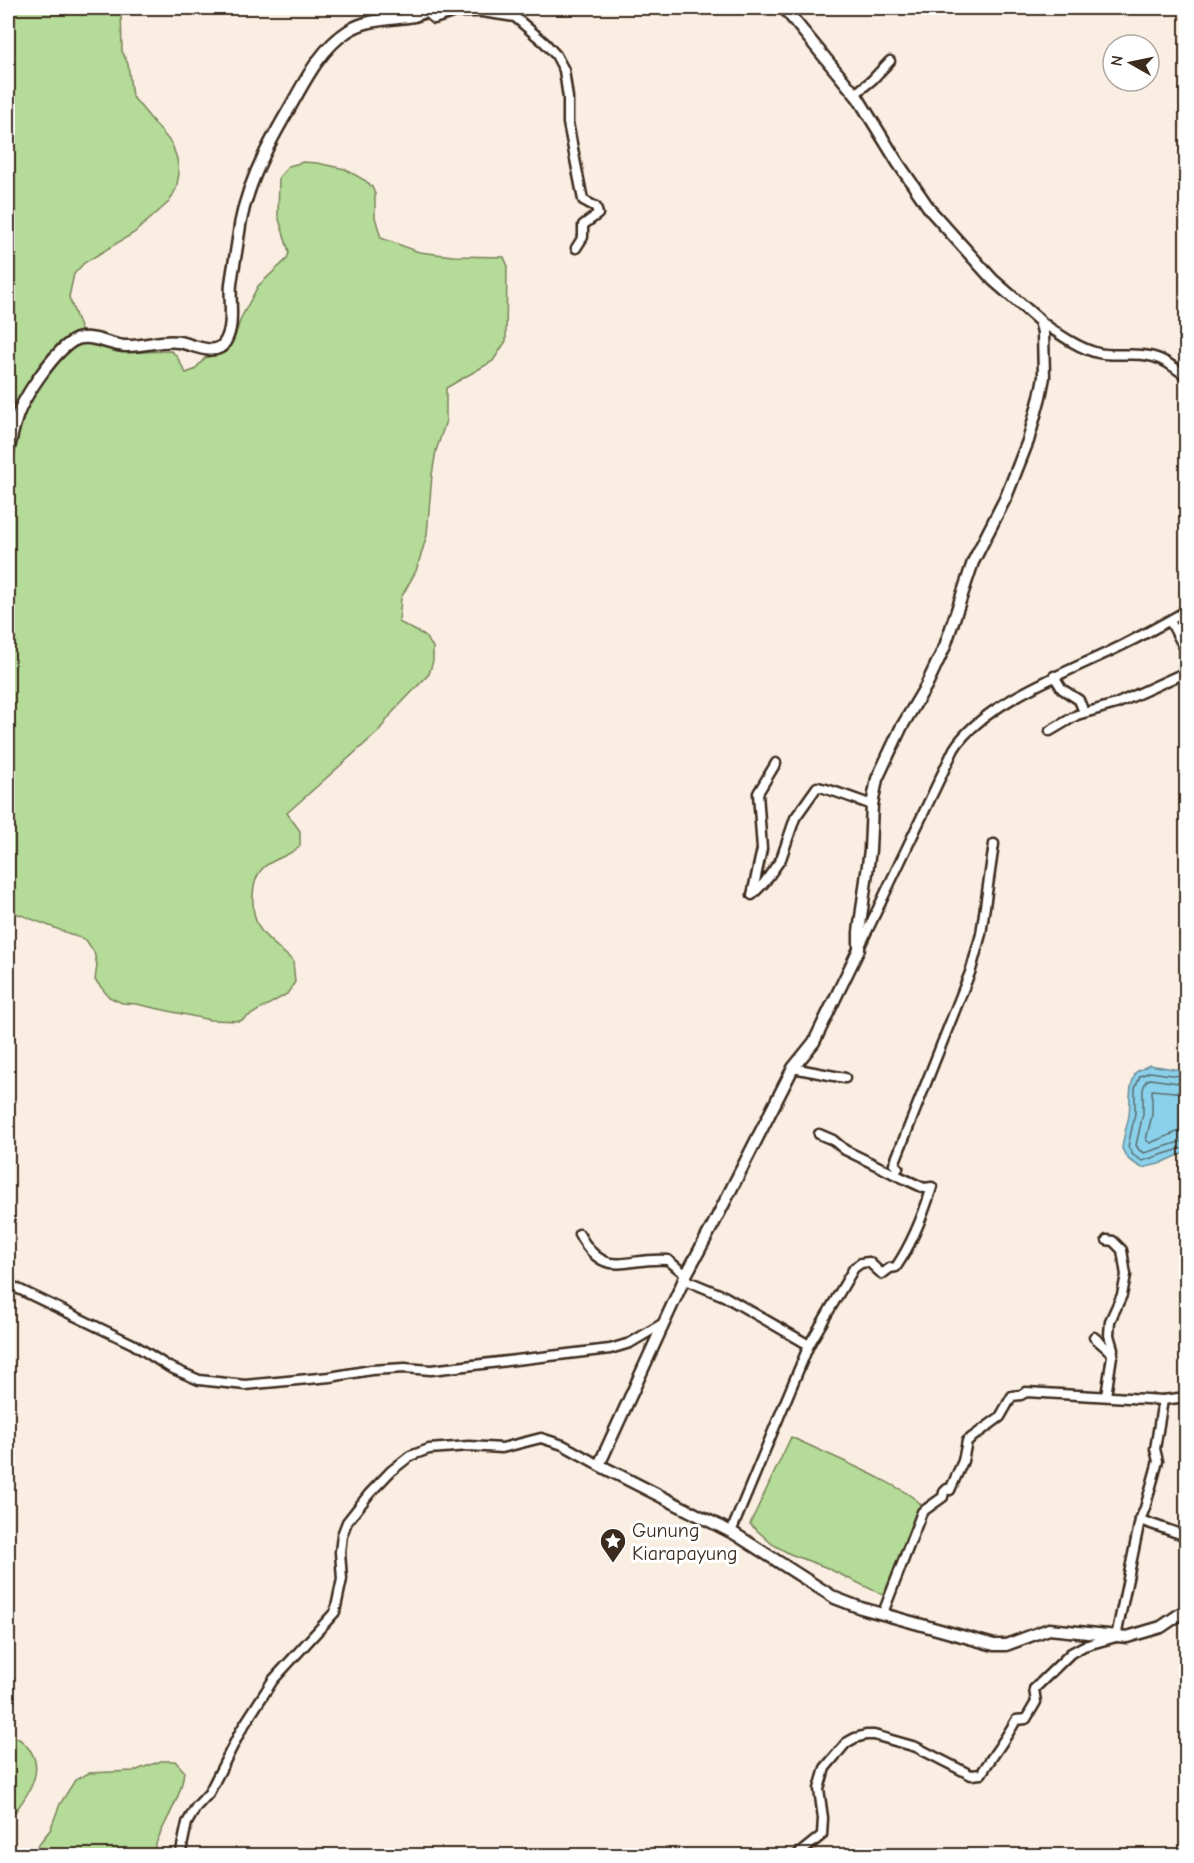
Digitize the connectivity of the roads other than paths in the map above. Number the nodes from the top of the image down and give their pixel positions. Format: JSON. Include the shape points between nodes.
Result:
{"nodes":[{"id":1,"x":435,"y":8,"type":"edge"},
{"id":2,"x":784,"y":8,"type":"edge"},
{"id":3,"x":423,"y":13,"type":"junction"},
{"id":4,"x":890,"y":61,"type":"dead end"},
{"id":5,"x":855,"y":94,"type":"junction"},
{"id":6,"x":576,"y":248,"type":"dead end"},
{"id":7,"x":1040,"y":321,"type":"junction"},
{"id":8,"x":1186,"y":376,"type":"edge"},
{"id":9,"x":8,"y":452,"type":"edge"},
{"id":10,"x":1186,"y":611,"type":"edge"},
{"id":11,"x":1170,"y":621,"type":"junction"},
{"id":12,"x":1054,"y":676,"type":"junction"},
{"id":13,"x":1185,"y":676,"type":"edge"},
{"id":14,"x":1084,"y":712,"type":"junction"},
{"id":15,"x":1050,"y":731,"type":"dead end"},
{"id":16,"x":776,"y":763,"type":"dead end"},
{"id":17,"x":872,"y":805,"type":"junction"},
{"id":18,"x":994,"y":844,"type":"dead end"},
{"id":19,"x":859,"y":949,"type":"junction"},
{"id":20,"x":793,"y":1068,"type":"junction"},
{"id":21,"x":845,"y":1078,"type":"dead end"},
{"id":22,"x":819,"y":1134,"type":"dead end"},
{"id":23,"x":894,"y":1174,"type":"junction"},
{"id":24,"x":579,"y":1234,"type":"dead end"},
{"id":25,"x":1107,"y":1240,"type":"dead end"},
{"id":26,"x":684,"y":1277,"type":"junction"},
{"id":27,"x":8,"y":1284,"type":"edge"},
{"id":28,"x":664,"y":1323,"type":"junction"},
{"id":29,"x":1094,"y":1337,"type":"dead end"},
{"id":30,"x":809,"y":1345,"type":"junction"},
{"id":31,"x":1113,"y":1353,"type":"junction"},
{"id":32,"x":1106,"y":1396,"type":"junction"},
{"id":33,"x":1186,"y":1397,"type":"edge"},
{"id":34,"x":1163,"y":1400,"type":"junction"},
{"id":35,"x":599,"y":1465,"type":"junction"},
{"id":36,"x":1140,"y":1520,"type":"junction"},
{"id":37,"x":731,"y":1532,"type":"junction"},
{"id":38,"x":1186,"y":1536,"type":"edge"},
{"id":39,"x":1186,"y":1610,"type":"edge"},
{"id":40,"x":884,"y":1613,"type":"junction"},
{"id":41,"x":1116,"y":1637,"type":"junction"},
{"id":42,"x":180,"y":1856,"type":"edge"},
{"id":43,"x":796,"y":1856,"type":"edge"}],
"edges":[{"from":1,"to":3,"type":"street"},
{"from":2,"to":5,"type":"street"},
{"from":3,"to":6,"type":"street","via":[[434,19],[455,12],[515,17],[556,55],[564,70],[568,123],[583,200],[596,207],[598,214],[583,225],[583,237]]},
{"from":3,"to":9,"type":"street","via":[[374,21],[348,31],[328,48],[306,79],[272,137],[243,210],[231,285],[231,317],[223,345],[209,350],[178,342],[128,346],[93,339],[73,341],[26,396]]},
{"from":4,"to":5,"type":"street"},
{"from":5,"to":7,"type":"street","via":[[931,211],[993,280]]},
{"from":7,"to":8,"type":"street","via":[[1095,353],[1152,356]]},
{"from":7,"to":17,"type":"street","via":[[1044,377],[1028,441],[1006,497],[973,562],[945,646],[881,767]]},
{"from":10,"to":11,"type":"street"},
{"from":11,"to":12,"type":"street"},
{"from":11,"to":13,"type":"street","via":[[1185,649]]},
{"from":12,"to":14,"type":"street","via":[[1062,689],[1080,700]]},
{"from":12,"to":19,"type":"street","via":[[1002,706],[958,742]]},
{"from":13,"to":14,"type":"street","via":[[1116,704]]},
{"from":14,"to":15,"type":"street"},
{"from":16,"to":17,"type":"street","via":[[758,793],[762,849],[752,894],[783,856],[795,818],[817,787]]},
{"from":17,"to":19,"type":"street"},
{"from":18,"to":23,"type":"street","via":[[981,934],[971,970],[894,1164],[898,1168]]},
{"from":19,"to":20,"type":"street","via":[[814,1042]]},
{"from":20,"to":21,"type":"street"},
{"from":20,"to":26,"type":"street"},
{"from":22,"to":23,"type":"street"},
{"from":23,"to":30,"type":"street","via":[[924,1188],[932,1187],[916,1233],[896,1267],[882,1274],[869,1262],[856,1265]]},
{"from":24,"to":26,"type":"street","via":[[603,1262],[669,1260]]},
{"from":25,"to":31,"type":"street","via":[[1122,1250],[1126,1275],[1110,1321]]},
{"from":26,"to":28,"type":"street"},
{"from":26,"to":30,"type":"street"},
{"from":27,"to":28,"type":"street","via":[[199,1380],[245,1385],[371,1370],[430,1370],[610,1349]]},
{"from":28,"to":35,"type":"street"},
{"from":29,"to":31,"type":"street"},
{"from":30,"to":37,"type":"street"},
{"from":31,"to":32,"type":"street"},
{"from":32,"to":34,"type":"street"},
{"from":32,"to":40,"type":"street","via":[[1026,1392],[1012,1396],[1000,1417],[967,1441],[950,1490],[922,1512]]},
{"from":33,"to":34,"type":"street"},
{"from":34,"to":36,"type":"street","via":[[1156,1435],[1158,1461]]},
{"from":35,"to":37,"type":"street"},
{"from":35,"to":42,"type":"street","via":[[541,1438],[502,1448],[429,1449],[410,1456],[391,1471],[347,1522],[342,1535],[342,1579],[335,1612],[273,1680],[241,1730],[209,1793],[187,1823]]},
{"from":36,"to":38,"type":"street"},
{"from":36,"to":41,"type":"street"},
{"from":37,"to":40,"type":"street","via":[[835,1598]]},
{"from":39,"to":41,"type":"street","via":[[1157,1629]]},
{"from":40,"to":41,"type":"street","via":[[998,1646],[1049,1629]]},
{"from":41,"to":43,"type":"street","via":[[1071,1653],[1034,1689],[1036,1702],[1026,1719],[1016,1719],[981,1774],[971,1775],[916,1747],[874,1735],[846,1743],[827,1763],[819,1786],[822,1834]]}]}
